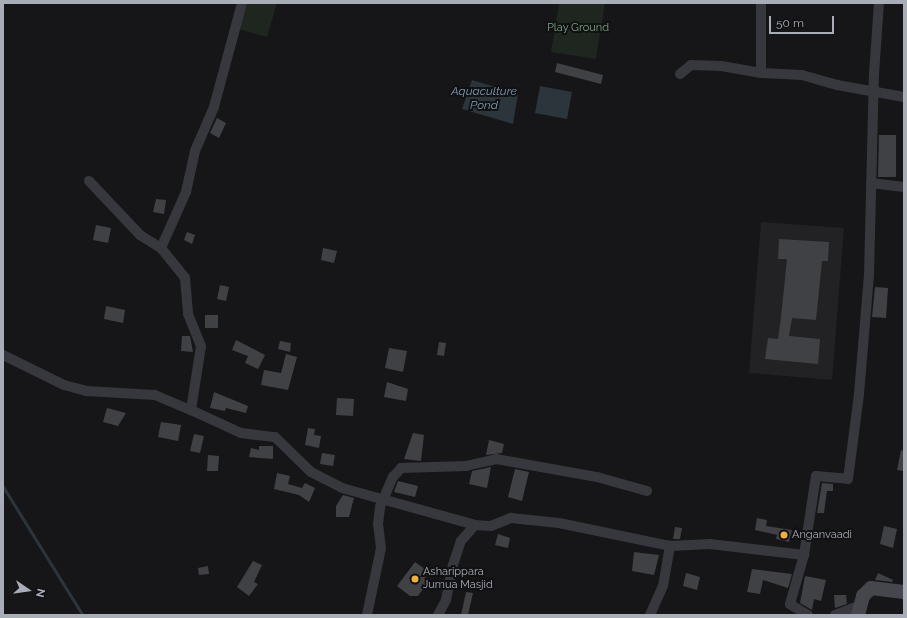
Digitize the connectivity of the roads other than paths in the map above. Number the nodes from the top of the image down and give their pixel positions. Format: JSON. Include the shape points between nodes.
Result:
{"nodes":[{"id":1,"x":242,"y":3,"type":"edge"},
{"id":2,"x":761,"y":3,"type":"edge"},
{"id":3,"x":878,"y":3,"type":"edge"},
{"id":4,"x":762,"y":73,"type":"junction"},
{"id":5,"x":680,"y":74,"type":"dead end"},
{"id":6,"x":873,"y":92,"type":"junction"},
{"id":7,"x":904,"y":98,"type":"edge"},
{"id":8,"x":89,"y":181,"type":"dead end"},
{"id":9,"x":871,"y":183,"type":"junction"},
{"id":10,"x":904,"y":187,"type":"edge"},
{"id":11,"x":161,"y":248,"type":"junction"},
{"id":12,"x":3,"y":355,"type":"edge"},
{"id":13,"x":191,"y":410,"type":"junction"},
{"id":14,"x":647,"y":491,"type":"dead end"},
{"id":15,"x":383,"y":501,"type":"junction"},
{"id":16,"x":475,"y":525,"type":"junction"},
{"id":17,"x":670,"y":546,"type":"junction"},
{"id":18,"x":804,"y":555,"type":"junction"},
{"id":19,"x":904,"y":592,"type":"edge"},
{"id":20,"x":859,"y":610,"type":"edge"},
{"id":21,"x":367,"y":615,"type":"edge"},
{"id":22,"x":438,"y":615,"type":"edge"},
{"id":23,"x":650,"y":615,"type":"edge"},
{"id":24,"x":808,"y":615,"type":"edge"},
{"id":25,"x":834,"y":615,"type":"edge"}],
"edges":[{"from":1,"to":11,"type":"street","via":[[214,107],[195,152],[186,192]]},
{"from":2,"to":4,"type":"street"},
{"from":3,"to":6,"type":"street"},
{"from":4,"to":5,"type":"street","via":[[721,66],[691,65]]},
{"from":4,"to":6,"type":"street","via":[[802,75]]},
{"from":6,"to":7,"type":"street"},
{"from":6,"to":9,"type":"street"},
{"from":8,"to":11,"type":"street","via":[[140,235]]},
{"from":9,"to":10,"type":"street"},
{"from":9,"to":18,"type":"street","via":[[869,275],[859,394],[848,479],[816,476]]},
{"from":11,"to":13,"type":"street","via":[[185,278],[188,314],[201,346]]},
{"from":12,"to":13,"type":"street","via":[[64,385],[86,391],[155,396]]},
{"from":13,"to":15,"type":"street","via":[[241,433],[275,437],[311,472],[342,488]]},
{"from":14,"to":15,"type":"street","via":[[597,476],[496,458],[466,466],[401,468],[393,477]]},
{"from":15,"to":16,"type":"street"},
{"from":15,"to":21,"type":"street","via":[[378,524],[381,548]]},
{"from":16,"to":17,"type":"street","via":[[491,526],[511,518],[558,523]]},
{"from":16,"to":22,"type":"street","via":[[461,541],[446,600]]},
{"from":17,"to":18,"type":"street","via":[[710,544]]},
{"from":17,"to":23,"type":"street","via":[[663,586]]},
{"from":18,"to":24,"type":"street","via":[[790,604]]},
{"from":19,"to":20,"type":"main road","via":[[871,588]]},
{"from":20,"to":25,"type":"street"}]}
